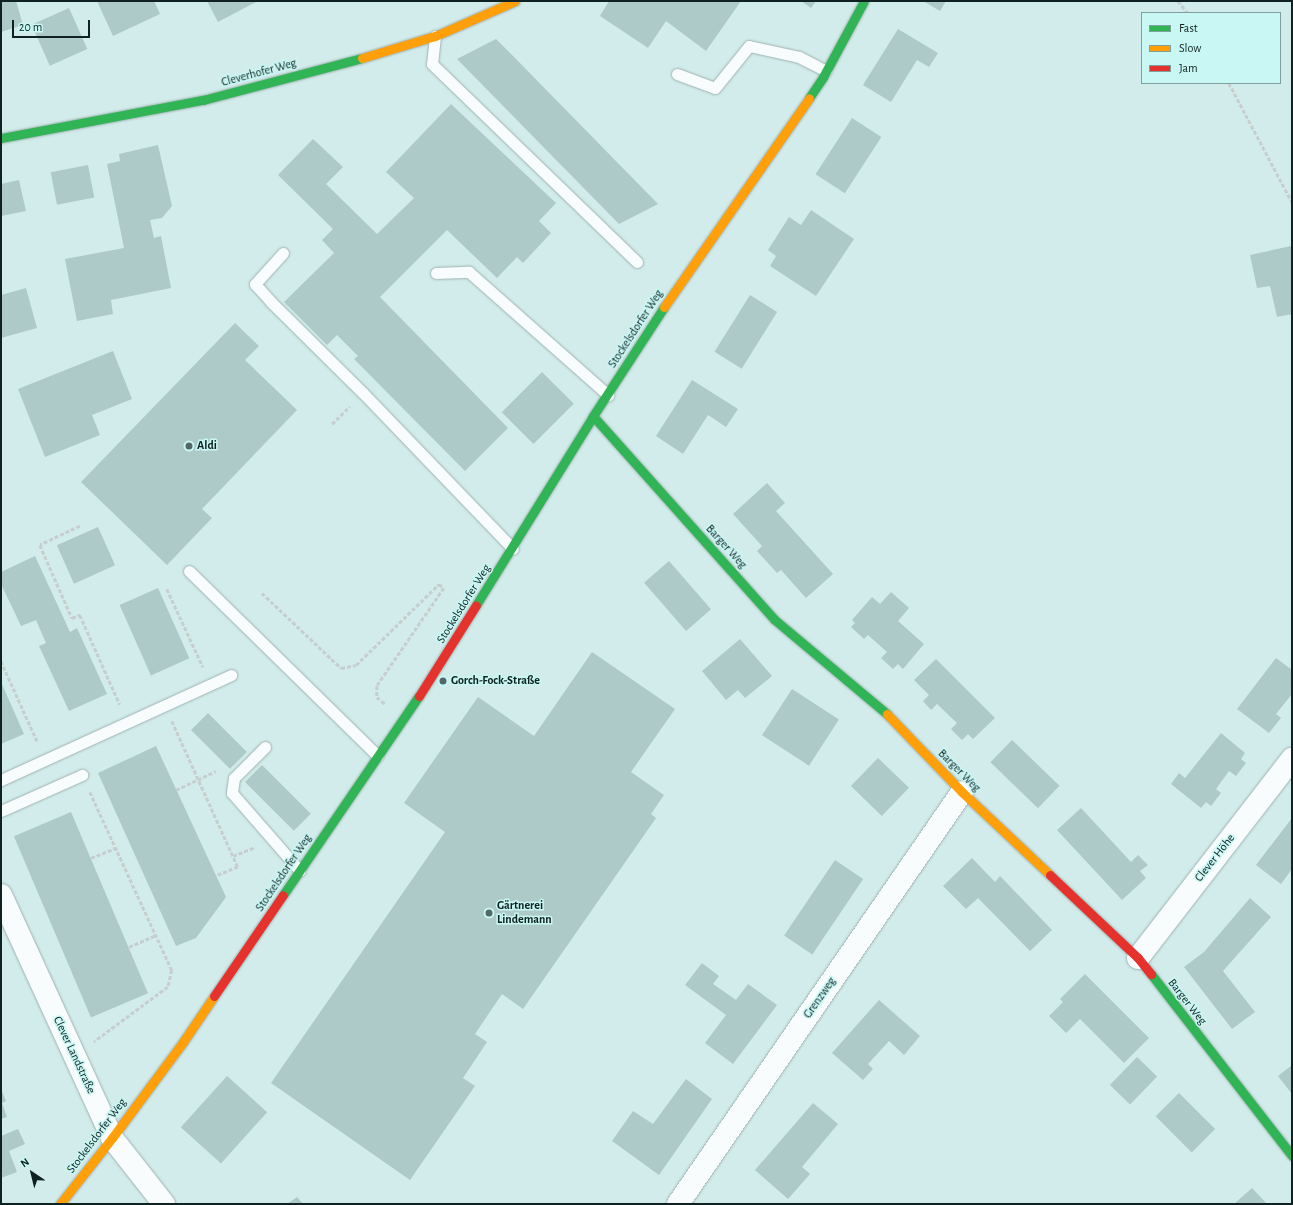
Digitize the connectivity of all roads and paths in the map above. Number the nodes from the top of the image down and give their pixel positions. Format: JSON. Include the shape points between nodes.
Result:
{"nodes":[{"id":1,"x":514,"y":1,"type":"edge"},
{"id":2,"x":864,"y":1,"type":"edge"},
{"id":3,"x":1178,"y":1,"type":"edge"},
{"id":4,"x":1187,"y":12,"type":"edge"},
{"id":5,"x":435,"y":36,"type":"junction"},
{"id":6,"x":826,"y":71,"type":"junction"},
{"id":7,"x":677,"y":74,"type":"dead end"},
{"id":8,"x":1230,"y":84,"type":"edge"},
{"id":9,"x":1,"y":138,"type":"edge"},
{"id":10,"x":1292,"y":202,"type":"edge"},
{"id":11,"x":283,"y":253,"type":"dead end"},
{"id":12,"x":637,"y":262,"type":"dead end"},
{"id":13,"x":436,"y":273,"type":"dead end"},
{"id":14,"x":363,"y":393,"type":"junction"},
{"id":15,"x":608,"y":395,"type":"junction"},
{"id":16,"x":593,"y":416,"type":"junction"},
{"id":17,"x":332,"y":424,"type":"dead end"},
{"id":18,"x":80,"y":526,"type":"dead end"},
{"id":19,"x":513,"y":549,"type":"junction"},
{"id":20,"x":189,"y":571,"type":"dead end"},
{"id":21,"x":167,"y":589,"type":"dead end"},
{"id":22,"x":262,"y":592,"type":"dead end"},
{"id":23,"x":1,"y":661,"type":"edge"},
{"id":24,"x":231,"y":676,"type":"dead end"},
{"id":25,"x":212,"y":685,"type":"junction"},
{"id":26,"x":403,"y":720,"type":"junction"},
{"id":27,"x":128,"y":722,"type":"junction"},
{"id":28,"x":165,"y":724,"type":"dead end"},
{"id":29,"x":265,"y":747,"type":"dead end"},
{"id":30,"x":378,"y":756,"type":"junction"},
{"id":31,"x":1292,"y":759,"type":"edge"},
{"id":32,"x":45,"y":760,"type":"junction"},
{"id":33,"x":82,"y":775,"type":"joint"},
{"id":34,"x":234,"y":778,"type":"junction"},
{"id":35,"x":198,"y":779,"type":"junction"},
{"id":36,"x":1,"y":780,"type":"edge"},
{"id":37,"x":176,"y":790,"type":"dead end"},
{"id":38,"x":962,"y":792,"type":"junction"},
{"id":39,"x":1,"y":811,"type":"edge"},
{"id":40,"x":116,"y":848,"type":"junction"},
{"id":41,"x":249,"y":849,"type":"dead end"},
{"id":42,"x":233,"y":856,"type":"junction"},
{"id":43,"x":91,"y":858,"type":"dead end"},
{"id":44,"x":300,"y":871,"type":"junction"},
{"id":45,"x":216,"y":876,"type":"dead end"},
{"id":46,"x":1,"y":895,"type":"edge"},
{"id":47,"x":156,"y":935,"type":"junction"},
{"id":48,"x":129,"y":946,"type":"dead end"},
{"id":49,"x":1138,"y":958,"type":"junction"},
{"id":50,"x":75,"y":1057,"type":"junction"},
{"id":51,"x":112,"y":1138,"type":"junction"},
{"id":52,"x":1292,"y":1156,"type":"edge"},
{"id":53,"x":60,"y":1204,"type":"edge"},
{"id":54,"x":164,"y":1204,"type":"edge"},
{"id":55,"x":678,"y":1204,"type":"edge"}],
"edges":[{"from":1,"to":5,"type":"street","name":"Cleverhofer Weg"},
{"from":2,"to":6,"type":"street","name":"Stockelsdorfer Weg"},
{"from":3,"to":4,"type":"path"},
{"from":5,"to":9,"type":"street","name":"Cleverhofer Weg","via":[[360,59],[203,100]]},
{"from":5,"to":12,"type":"lane","via":[[432,64]]},
{"from":6,"to":7,"type":"lane","via":[[799,57],[749,46],[716,88]]},
{"from":6,"to":15,"type":"street","name":"Stockelsdorfer Weg","via":[[672,295]]},
{"from":8,"to":10,"type":"path"},
{"from":11,"to":14,"type":"lane","via":[[256,284]]},
{"from":13,"to":15,"type":"lane","via":[[469,272]]},
{"from":14,"to":17,"type":"path"},
{"from":14,"to":19,"type":"lane"},
{"from":15,"to":16,"type":"street","name":"Stockelsdorfer Weg"},
{"from":16,"to":19,"type":"street","name":"Stockelsdorfer Weg"},
{"from":16,"to":38,"type":"street","name":"Barger Weg","via":[[775,620],[882,709]]},
{"from":18,"to":27,"type":"path","via":[[40,545],[72,618],[80,615]]},
{"from":19,"to":26,"type":"street","name":"Stockelsdorfer Weg"},
{"from":20,"to":30,"type":"lane"},
{"from":21,"to":25,"type":"path"},
{"from":22,"to":26,"type":"path","via":[[340,668],[356,665],[439,584],[444,588],[377,686],[377,697]]},
{"from":23,"to":32,"type":"path"},
{"from":24,"to":25,"type":"lane"},
{"from":25,"to":27,"type":"lane"},
{"from":26,"to":30,"type":"street","name":"Stockelsdorfer Weg"},
{"from":27,"to":32,"type":"lane"},
{"from":28,"to":35,"type":"path","via":[[172,721]]},
{"from":29,"to":34,"type":"lane"},
{"from":30,"to":44,"type":"street","name":"Stockelsdorfer Weg"},
{"from":31,"to":49,"type":"street","name":"Clever Höhe"},
{"from":32,"to":36,"type":"lane"},
{"from":33,"to":39,"type":"lane"},
{"from":33,"to":40,"type":"path"},
{"from":34,"to":35,"type":"path","via":[[220,769]]},
{"from":34,"to":44,"type":"lane","via":[[232,793]]},
{"from":35,"to":37,"type":"path"},
{"from":35,"to":42,"type":"path"},
{"from":38,"to":49,"type":"street","name":"Barger Weg"},
{"from":38,"to":55,"type":"street","name":"Grenzweg"},
{"from":40,"to":43,"type":"path"},
{"from":40,"to":47,"type":"path"},
{"from":41,"to":42,"type":"path"},
{"from":42,"to":45,"type":"path","via":[[238,867]]},
{"from":44,"to":51,"type":"street","name":"Stockelsdorfer Weg"},
{"from":46,"to":50,"type":"street","name":"Clever Landstraße"},
{"from":47,"to":48,"type":"path"},
{"from":47,"to":50,"type":"path","via":[[172,970],[168,987]]},
{"from":49,"to":52,"type":"street","name":"Barger Weg"},
{"from":50,"to":51,"type":"street","name":"Clever Landstraße"},
{"from":51,"to":53,"type":"street","name":"Stockelsdorfer Weg"},
{"from":51,"to":54,"type":"street","name":"Clever Landstraße"}]}
